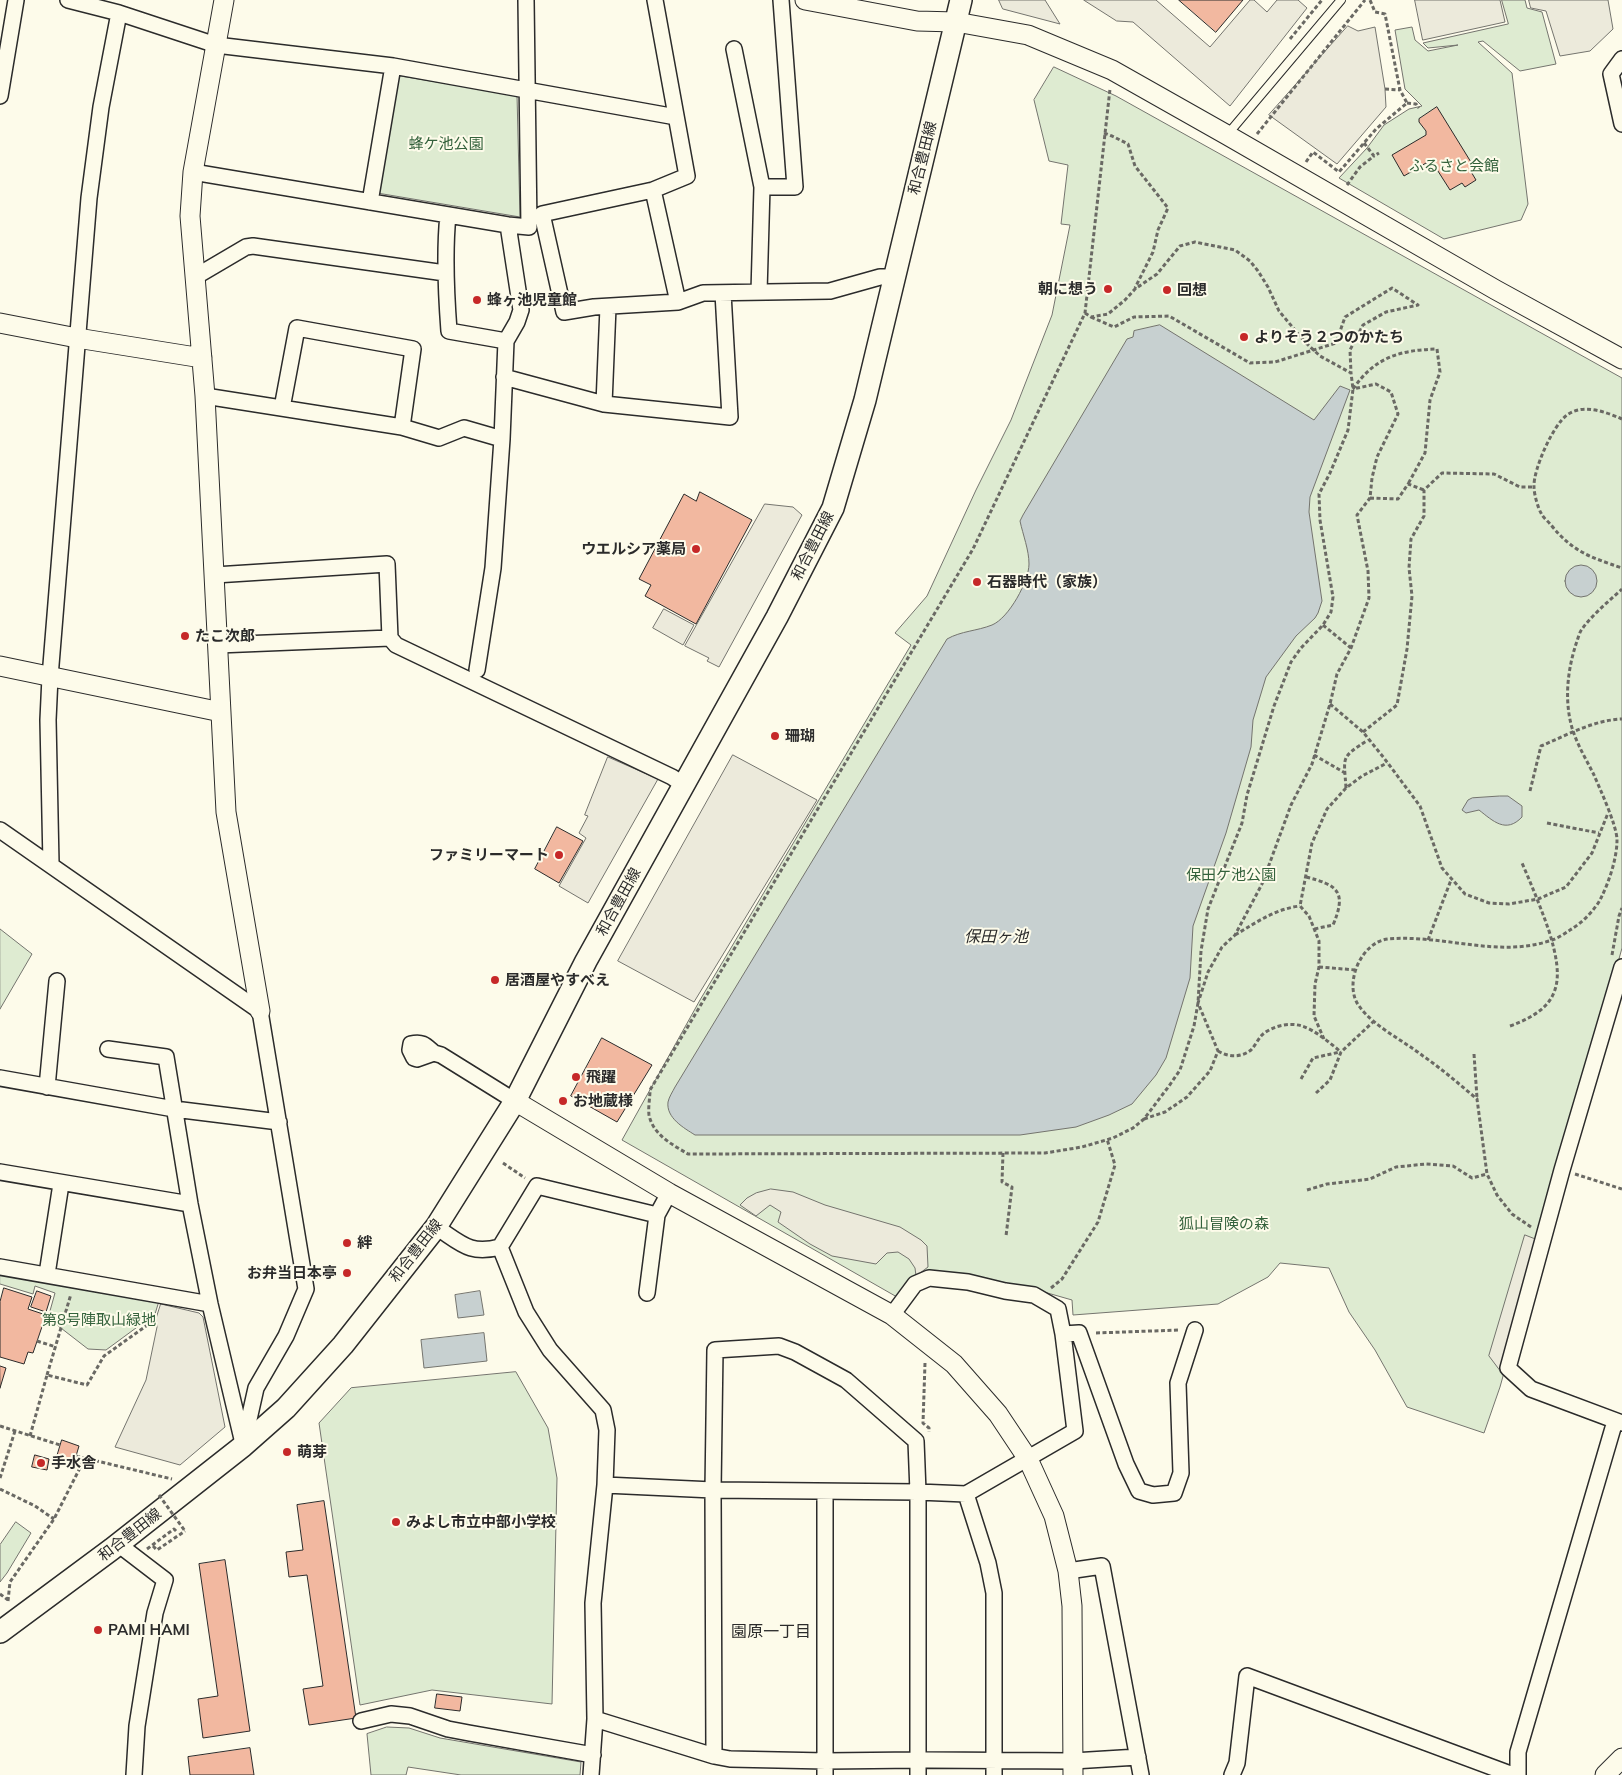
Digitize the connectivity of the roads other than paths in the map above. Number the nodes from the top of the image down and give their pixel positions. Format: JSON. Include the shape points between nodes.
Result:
{"nodes":[{"id":1,"x":16,"y":0,"type":"edge"},
{"id":2,"x":68,"y":0,"type":"edge"},
{"id":3,"x":224,"y":0,"type":"edge"},
{"id":4,"x":526,"y":0,"type":"edge"},
{"id":5,"x":655,"y":0,"type":"edge"},
{"id":6,"x":781,"y":0,"type":"edge"},
{"id":7,"x":805,"y":0,"type":"edge"},
{"id":8,"x":961,"y":0,"type":"edge"},
{"id":9,"x":1341,"y":0,"type":"edge"},
{"id":10,"x":119,"y":13,"type":"junction"},
{"id":11,"x":956,"y":22,"type":"junction"},
{"id":12,"x":216,"y":45,"type":"junction"},
{"id":13,"x":734,"y":49,"type":"dead end"},
{"id":14,"x":1622,"y":59,"type":"edge"},
{"id":15,"x":393,"y":66,"type":"junction"},
{"id":16,"x":527,"y":89,"type":"junction"},
{"id":17,"x":0,"y":96,"type":"edge"},
{"id":18,"x":676,"y":117,"type":"junction"},
{"id":19,"x":1622,"y":124,"type":"edge"},
{"id":20,"x":1227,"y":135,"type":"junction"},
{"id":21,"x":193,"y":172,"type":"junction"},
{"id":22,"x":762,"y":187,"type":"junction"},
{"id":23,"x":653,"y":190,"type":"junction"},
{"id":24,"x":370,"y":202,"type":"junction"},
{"id":25,"x":448,"y":215,"type":"junction"},
{"id":26,"x":508,"y":225,"type":"junction"},
{"id":27,"x":445,"y":273,"type":"junction"},
{"id":28,"x":196,"y":277,"type":"junction"},
{"id":29,"x":894,"y":277,"type":"junction"},
{"id":30,"x":724,"y":292,"type":"junction"},
{"id":31,"x":759,"y":292,"type":"junction"},
{"id":32,"x":678,"y":302,"type":"junction"},
{"id":33,"x":608,"y":307,"type":"junction"},
{"id":34,"x":0,"y":323,"type":"edge"},
{"id":35,"x":77,"y":338,"type":"junction"},
{"id":36,"x":506,"y":341,"type":"junction"},
{"id":37,"x":202,"y":358,"type":"junction"},
{"id":38,"x":1622,"y":359,"type":"edge"},
{"id":39,"x":504,"y":377,"type":"junction"},
{"id":40,"x":205,"y":396,"type":"junction"},
{"id":41,"x":604,"y":404,"type":"junction"},
{"id":42,"x":282,"y":408,"type":"junction"},
{"id":43,"x":402,"y":427,"type":"junction"},
{"id":44,"x":502,"y":439,"type":"junction"},
{"id":45,"x":215,"y":575,"type":"junction"},
{"id":46,"x":390,"y":638,"type":"junction"},
{"id":47,"x":218,"y":645,"type":"junction"},
{"id":48,"x":0,"y":666,"type":"edge"},
{"id":49,"x":477,"y":670,"type":"dead end"},
{"id":50,"x":50,"y":677,"type":"junction"},
{"id":51,"x":221,"y":712,"type":"junction"},
{"id":52,"x":684,"y":784,"type":"junction"},
{"id":53,"x":0,"y":830,"type":"edge"},
{"id":54,"x":51,"y":864,"type":"junction"},
{"id":55,"x":1622,"y":967,"type":"edge"},
{"id":56,"x":58,"y":981,"type":"dead end"},
{"id":57,"x":260,"y":1011,"type":"junction"},
{"id":58,"x":108,"y":1049,"type":"dead end"},
{"id":59,"x":434,"y":1053,"type":"dead end"},
{"id":60,"x":0,"y":1078,"type":"edge"},
{"id":61,"x":47,"y":1087,"type":"junction"},
{"id":62,"x":515,"y":1101,"type":"junction"},
{"id":63,"x":174,"y":1109,"type":"junction"},
{"id":64,"x":279,"y":1122,"type":"junction"},
{"id":65,"x":0,"y":1172,"type":"edge"},
{"id":66,"x":61,"y":1184,"type":"junction"},
{"id":67,"x":669,"y":1193,"type":"junction"},
{"id":68,"x":190,"y":1204,"type":"junction"},
{"id":69,"x":657,"y":1214,"type":"junction"},
{"id":70,"x":436,"y":1227,"type":"junction"},
{"id":71,"x":500,"y":1248,"type":"junction"},
{"id":72,"x":0,"y":1267,"type":"edge"},
{"id":73,"x":47,"y":1274,"type":"junction"},
{"id":74,"x":647,"y":1293,"type":"dead end"},
{"id":75,"x":210,"y":1304,"type":"junction"},
{"id":76,"x":892,"y":1315,"type":"junction"},
{"id":77,"x":1195,"y":1330,"type":"road end"},
{"id":78,"x":1063,"y":1334,"type":"junction"},
{"id":79,"x":1619,"y":1422,"type":"edge"},
{"id":80,"x":243,"y":1446,"type":"junction"},
{"id":81,"x":1028,"y":1459,"type":"junction"},
{"id":82,"x":605,"y":1485,"type":"junction"},
{"id":83,"x":713,"y":1490,"type":"junction"},
{"id":84,"x":826,"y":1492,"type":"junction"},
{"id":85,"x":918,"y":1492,"type":"junction"},
{"id":86,"x":966,"y":1494,"type":"junction"},
{"id":87,"x":118,"y":1544,"type":"junction"},
{"id":88,"x":1068,"y":1571,"type":"junction"},
{"id":89,"x":0,"y":1632,"type":"edge"},
{"id":90,"x":595,"y":1719,"type":"junction"},
{"id":91,"x":361,"y":1721,"type":"dead end"},
{"id":92,"x":593,"y":1755,"type":"junction"},
{"id":93,"x":714,"y":1756,"type":"junction"},
{"id":94,"x":1138,"y":1757,"type":"junction"},
{"id":95,"x":1622,"y":1758,"type":"edge"},
{"id":96,"x":826,"y":1768,"type":"edge"},
{"id":97,"x":918,"y":1768,"type":"edge"},
{"id":98,"x":994,"y":1768,"type":"edge"},
{"id":99,"x":1073,"y":1768,"type":"edge"},
{"id":100,"x":134,"y":1775,"type":"edge"},
{"id":101,"x":591,"y":1775,"type":"edge"},
{"id":102,"x":1141,"y":1775,"type":"edge"},
{"id":103,"x":1232,"y":1775,"type":"edge"},
{"id":104,"x":1513,"y":1775,"type":"edge"},
{"id":105,"x":1518,"y":1775,"type":"edge"},
{"id":106,"x":1605,"y":1775,"type":"edge"}],
"edges":[{"from":1,"to":17,"type":"street"},
{"from":2,"to":10,"type":"street"},
{"from":3,"to":12,"type":"street"},
{"from":4,"to":16,"type":"street"},
{"from":5,"to":18,"type":"street"},
{"from":6,"to":22,"type":"street","via":[[795,187]]},
{"from":7,"to":11,"type":"street","via":[[917,21]]},
{"from":8,"to":11,"type":"main road","name":"和合豊田線"},
{"from":9,"to":20,"type":"lane"},
{"from":10,"to":12,"type":"street"},
{"from":10,"to":35,"type":"street","via":[[101,107],[89,198]]},
{"from":11,"to":20,"type":"street","via":[[1028,35],[1112,70]]},
{"from":11,"to":29,"type":"main road","name":"和合豊田線"},
{"from":12,"to":15,"type":"street"},
{"from":12,"to":21,"type":"street"},
{"from":13,"to":22,"type":"street"},
{"from":14,"to":19,"type":"street","via":[[1610,74]]},
{"from":15,"to":16,"type":"street"},
{"from":15,"to":24,"type":"street"},
{"from":16,"to":18,"type":"street"},
{"from":16,"to":26,"type":"street","via":[[529,227]]},
{"from":18,"to":23,"type":"street","via":[[687,176]]},
{"from":20,"to":38,"type":"street"},
{"from":21,"to":24,"type":"street"},
{"from":21,"to":28,"type":"street","via":[[190,216]]},
{"from":22,"to":31,"type":"street"},
{"from":23,"to":32,"type":"street"},
{"from":23,"to":33,"type":"street","via":[[542,214],[564,312]]},
{"from":24,"to":25,"type":"street"},
{"from":25,"to":26,"type":"street"},
{"from":25,"to":27,"type":"street"},
{"from":26,"to":36,"type":"street","via":[[521,310]]},
{"from":27,"to":28,"type":"street","via":[[253,246]]},
{"from":27,"to":36,"type":"street","via":[[449,331]]},
{"from":28,"to":37,"type":"street"},
{"from":29,"to":31,"type":"street","via":[[880,277],[830,290]]},
{"from":29,"to":52,"type":"main road","name":"和合豊田線","via":[[865,400],[833,508],[777,617]]},
{"from":30,"to":31,"type":"street"},
{"from":30,"to":32,"type":"street","via":[[703,293]]},
{"from":30,"to":41,"type":"street","via":[[730,417]]},
{"from":32,"to":33,"type":"street"},
{"from":33,"to":41,"type":"street"},
{"from":34,"to":35,"type":"street"},
{"from":35,"to":37,"type":"street"},
{"from":35,"to":50,"type":"street"},
{"from":36,"to":39,"type":"street"},
{"from":37,"to":40,"type":"street"},
{"from":39,"to":41,"type":"street"},
{"from":39,"to":44,"type":"street"},
{"from":40,"to":42,"type":"street"},
{"from":40,"to":45,"type":"street"},
{"from":42,"to":43,"type":"street"},
{"from":42,"to":43,"type":"street","via":[[297,328],[413,349]]},
{"from":43,"to":44,"type":"street","via":[[439,438],[464,428]]},
{"from":44,"to":49,"type":"street","via":[[493,568]]},
{"from":45,"to":46,"type":"street","via":[[387,564]]},
{"from":45,"to":47,"type":"street"},
{"from":46,"to":47,"type":"street"},
{"from":46,"to":52,"type":"street","via":[[396,645]]},
{"from":47,"to":51,"type":"street"},
{"from":48,"to":50,"type":"street"},
{"from":50,"to":51,"type":"street"},
{"from":50,"to":54,"type":"street"},
{"from":51,"to":57,"type":"street","via":[[226,812]]},
{"from":52,"to":62,"type":"main road","name":"和合豊田線","via":[[586,961]]},
{"from":53,"to":54,"type":"street"},
{"from":54,"to":57,"type":"street"},
{"from":55,"to":79,"type":"street","via":[[1508,1368],[1531,1389]]},
{"from":56,"to":61,"type":"street"},
{"from":57,"to":64,"type":"street"},
{"from":58,"to":63,"type":"street","via":[[166,1057]]},
{"from":59,"to":62,"type":"street"},
{"from":60,"to":61,"type":"street"},
{"from":61,"to":63,"type":"street"},
{"from":62,"to":67,"type":"street"},
{"from":62,"to":70,"type":"main road","name":"和合豊田線"},
{"from":63,"to":64,"type":"street"},
{"from":63,"to":68,"type":"street"},
{"from":64,"to":80,"type":"street","via":[[306,1289],[286,1336],[256,1388]]},
{"from":65,"to":66,"type":"street"},
{"from":66,"to":68,"type":"street"},
{"from":66,"to":73,"type":"street"},
{"from":67,"to":69,"type":"street"},
{"from":67,"to":76,"type":"street"},
{"from":68,"to":75,"type":"street"},
{"from":69,"to":71,"type":"street","via":[[537,1186]]},
{"from":69,"to":74,"type":"street"},
{"from":70,"to":71,"type":"street","via":[[472,1250]]},
{"from":70,"to":80,"type":"main road","name":"和合豊田線","via":[[342,1345],[286,1408]]},
{"from":71,"to":82,"type":"street","via":[[531,1320],[550,1350],[602,1410],[607,1430]]},
{"from":72,"to":73,"type":"street"},
{"from":73,"to":75,"type":"street"},
{"from":75,"to":80,"type":"street"},
{"from":76,"to":78,"type":"street","via":[[915,1284],[928,1278],[968,1282],[1034,1295],[1058,1309]]},
{"from":76,"to":81,"type":"street","via":[[954,1364],[998,1414]]},
{"from":77,"to":78,"type":"street","via":[[1178,1383],[1181,1473],[1174,1493],[1152,1495],[1139,1492],[1126,1464],[1079,1333]]},
{"from":78,"to":81,"type":"street","via":[[1075,1431]]},
{"from":79,"to":105,"type":"street","via":[[1518,1752]]},
{"from":80,"to":87,"type":"main road","name":"和合豊田線"},
{"from":81,"to":86,"type":"street"},
{"from":81,"to":88,"type":"street","via":[[1054,1516]]},
{"from":82,"to":83,"type":"street"},
{"from":82,"to":90,"type":"street","via":[[593,1603]]},
{"from":83,"to":84,"type":"street"},
{"from":83,"to":85,"type":"street","via":[[715,1350],[779,1346],[846,1380],[916,1441]]},
{"from":83,"to":93,"type":"street"},
{"from":84,"to":85,"type":"street"},
{"from":84,"to":96,"type":"street"},
{"from":85,"to":86,"type":"street"},
{"from":85,"to":97,"type":"street"},
{"from":86,"to":98,"type":"street","via":[[994,1593]]},
{"from":87,"to":89,"type":"main road","name":"和合豊田線"},
{"from":87,"to":100,"type":"street","via":[[165,1580],[155,1613],[137,1726]]},
{"from":88,"to":94,"type":"street","via":[[1102,1566]]},
{"from":88,"to":99,"type":"street","via":[[1072,1606]]},
{"from":90,"to":92,"type":"street"},
{"from":90,"to":93,"type":"street"},
{"from":91,"to":92,"type":"street","via":[[391,1714],[410,1716],[448,1729]]},
{"from":92,"to":101,"type":"street"},
{"from":93,"to":96,"type":"street"},
{"from":94,"to":99,"type":"street"},
{"from":94,"to":102,"type":"street"},
{"from":95,"to":106,"type":"street"},
{"from":96,"to":97,"type":"street"},
{"from":97,"to":98,"type":"street"},
{"from":98,"to":99,"type":"street"},
{"from":103,"to":104,"type":"street","via":[[1237,1763],[1247,1676]]}]}
